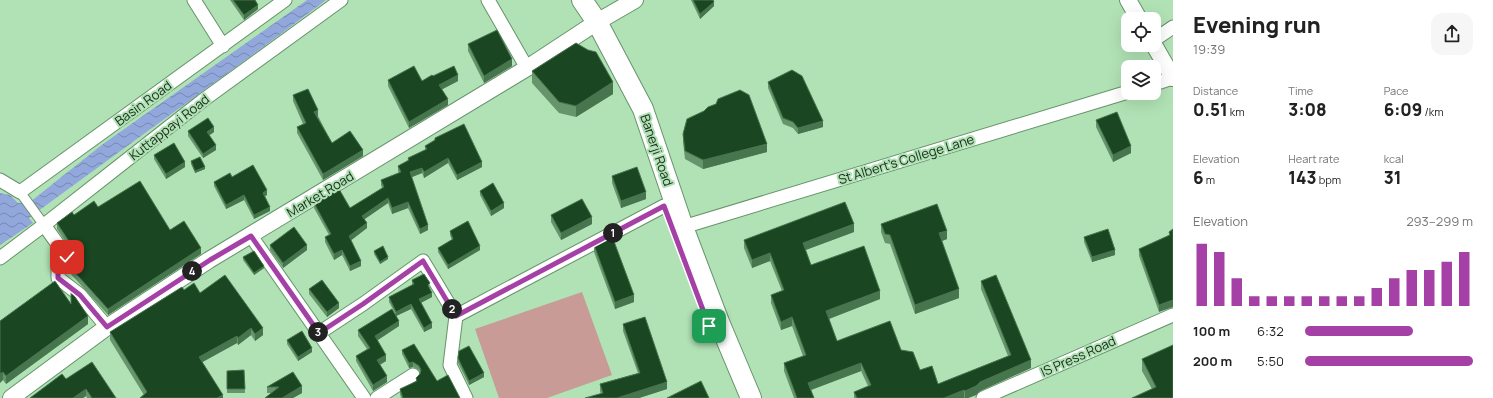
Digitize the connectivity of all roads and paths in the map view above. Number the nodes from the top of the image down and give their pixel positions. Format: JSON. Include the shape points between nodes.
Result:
{"nodes":[{"id":1,"x":194,"y":0,"type":"edge"},
{"id":2,"x":285,"y":0,"type":"edge"},
{"id":3,"x":341,"y":0,"type":"edge"},
{"id":4,"x":488,"y":0,"type":"edge"},
{"id":5,"x":569,"y":0,"type":"edge"},
{"id":6,"x":582,"y":0,"type":"edge"},
{"id":7,"x":635,"y":0,"type":"edge"},
{"id":8,"x":1128,"y":0,"type":"edge"},
{"id":9,"x":1134,"y":12,"type":"edge"},
{"id":10,"x":593,"y":24,"type":"junction"},
{"id":11,"x":1173,"y":27,"type":"edge"},
{"id":12,"x":1161,"y":35,"type":"edge"},
{"id":13,"x":223,"y":46,"type":"junction"},
{"id":14,"x":1158,"y":52,"type":"edge"},
{"id":15,"x":527,"y":68,"type":"junction"},
{"id":16,"x":1173,"y":78,"type":"edge"},
{"id":17,"x":1161,"y":82,"type":"edge"},
{"id":18,"x":1121,"y":94,"type":"edge"},
{"id":19,"x":0,"y":180,"type":"edge"},
{"id":20,"x":20,"y":192,"type":"junction"},
{"id":21,"x":664,"y":206,"type":"junction"},
{"id":22,"x":44,"y":225,"type":"junction"},
{"id":23,"x":683,"y":227,"type":"junction"},
{"id":24,"x":251,"y":236,"type":"junction"},
{"id":25,"x":0,"y":258,"type":"edge"},
{"id":26,"x":1173,"y":315,"type":"edge"},
{"id":27,"x":456,"y":316,"type":"junction"},
{"id":28,"x":107,"y":327,"type":"junction"},
{"id":29,"x":319,"y":333,"type":"junction"},
{"id":30,"x":413,"y":376,"type":"dead end"},
{"id":31,"x":11,"y":398,"type":"edge"},
{"id":32,"x":364,"y":398,"type":"edge"},
{"id":33,"x":377,"y":398,"type":"edge"},
{"id":34,"x":466,"y":398,"type":"edge"},
{"id":35,"x":737,"y":398,"type":"edge"},
{"id":36,"x":751,"y":398,"type":"edge"},
{"id":37,"x":983,"y":398,"type":"edge"}],
"edges":[{"from":1,"to":13,"type":"street"},
{"from":2,"to":13,"type":"street","name":"Basin Road"},
{"from":3,"to":22,"type":"street","name":"Kuttappayi Road","via":[[202,101]]},
{"from":4,"to":15,"type":"street"},
{"from":5,"to":10,"type":"main road","name":"Banerji Road"},
{"from":6,"to":10,"type":"main road","name":"Banerji Road"},
{"from":7,"to":10,"type":"street","name":"Market Road"},
{"from":8,"to":9,"type":"street"},
{"from":10,"to":15,"type":"street","name":"Market Road"},
{"from":10,"to":21,"type":"main road","name":"Banerji Road","via":[[631,110]]},
{"from":10,"to":23,"type":"main road","name":"Banerji Road","via":[[642,109]]},
{"from":11,"to":12,"type":"street"},
{"from":13,"to":20,"type":"street","name":"Basin Road"},
{"from":14,"to":16,"type":"street"},
{"from":15,"to":24,"type":"street","name":"Market Road"},
{"from":16,"to":17,"type":"street"},
{"from":18,"to":23,"type":"street","name":"St Albert's College Lane"},
{"from":19,"to":20,"type":"street"},
{"from":20,"to":22,"type":"street"},
{"from":21,"to":27,"type":"street"},
{"from":21,"to":35,"type":"main road","name":"Banerji Road"},
{"from":22,"to":25,"type":"street","name":"Kuttappayi Road"},
{"from":22,"to":28,"type":"street","via":[[67,257],[58,264],[58,278],[80,295]]},
{"from":23,"to":36,"type":"main road","name":"Banerji Road"},
{"from":24,"to":28,"type":"street","name":"Market Road"},
{"from":24,"to":29,"type":"street"},
{"from":26,"to":37,"type":"street","name":"IS Press Road"},
{"from":27,"to":29,"type":"street","via":[[423,261]]},
{"from":27,"to":34,"type":"street","via":[[450,365]]},
{"from":28,"to":31,"type":"street","name":"Market Road"},
{"from":29,"to":32,"type":"street"},
{"from":30,"to":33,"type":"street"}]}
